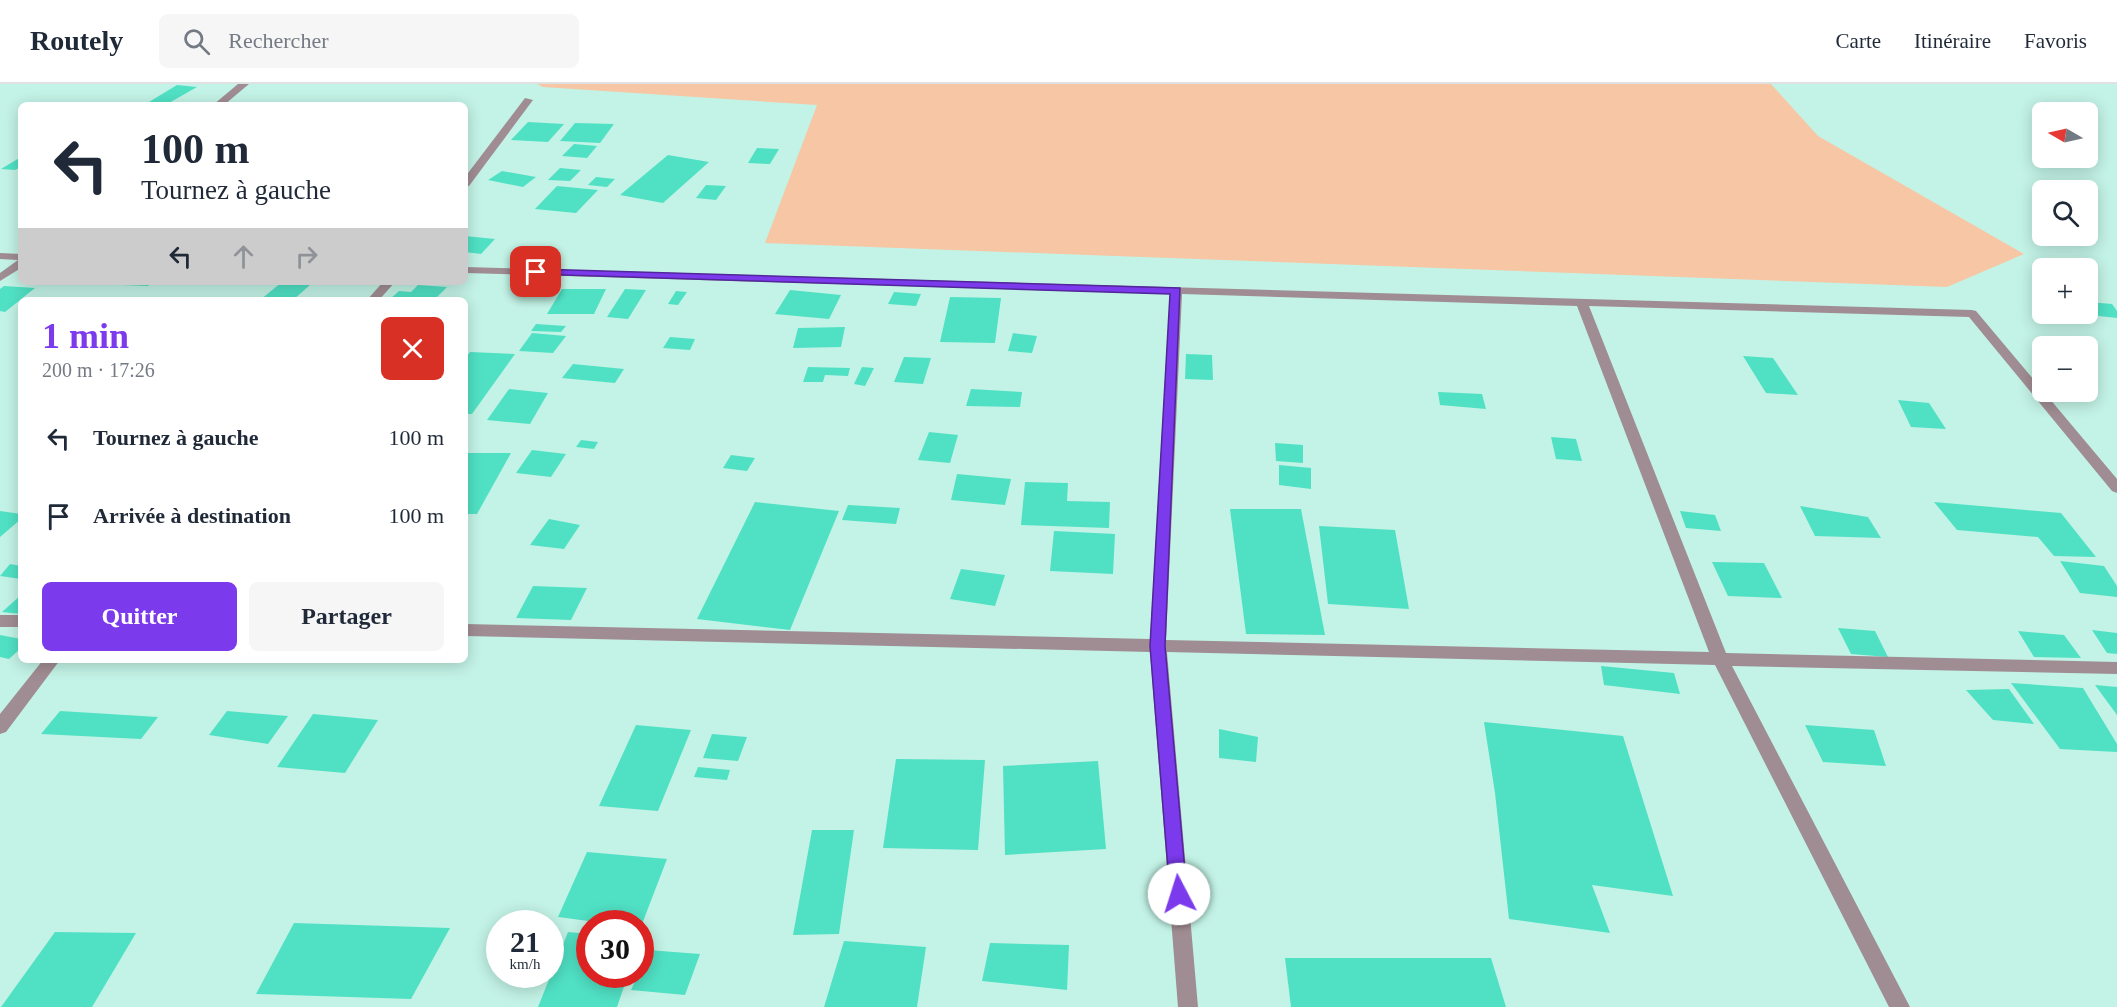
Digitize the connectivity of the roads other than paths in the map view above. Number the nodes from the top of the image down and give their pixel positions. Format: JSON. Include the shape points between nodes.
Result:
{"nodes":[{"id":1,"x":244,"y":84,"type":"edge"},
{"id":2,"x":528,"y":100,"type":"dead end"},
{"id":3,"x":222,"y":102,"type":"edge"},
{"id":4,"x":468,"y":180,"type":"edge"},
{"id":5,"x":0,"y":256,"type":"edge"},
{"id":6,"x":18,"y":257,"type":"edge"},
{"id":7,"x":18,"y":265,"type":"edge"},
{"id":8,"x":468,"y":270,"type":"edge"},
{"id":9,"x":0,"y":278,"type":"edge"},
{"id":10,"x":386,"y":285,"type":"edge"},
{"id":11,"x":1176,"y":291,"type":"junction"},
{"id":12,"x":376,"y":297,"type":"edge"},
{"id":13,"x":1581,"y":302,"type":"junction"},
{"id":14,"x":2117,"y":488,"type":"edge"},
{"id":15,"x":0,"y":621,"type":"edge"},
{"id":16,"x":18,"y":621,"type":"edge"},
{"id":17,"x":468,"y":630,"type":"edge"},
{"id":18,"x":1158,"y":646,"type":"junction"},
{"id":19,"x":1720,"y":659,"type":"junction"},
{"id":20,"x":50,"y":663,"type":"edge"},
{"id":21,"x":2117,"y":668,"type":"edge"},
{"id":22,"x":0,"y":727,"type":"edge"},
{"id":23,"x":1188,"y":1007,"type":"edge"},
{"id":24,"x":1900,"y":1007,"type":"edge"}],
"edges":[{"from":1,"to":3,"type":"street"},
{"from":2,"to":4,"type":"street"},
{"from":5,"to":6,"type":"street"},
{"from":7,"to":9,"type":"street"},
{"from":8,"to":11,"type":"street"},
{"from":10,"to":12,"type":"street"},
{"from":11,"to":13,"type":"street"},
{"from":11,"to":18,"type":"street"},
{"from":13,"to":14,"type":"street","via":[[1972,314]]},
{"from":13,"to":19,"type":"street"},
{"from":15,"to":16,"type":"street"},
{"from":17,"to":18,"type":"street"},
{"from":18,"to":19,"type":"street"},
{"from":18,"to":23,"type":"street"},
{"from":19,"to":21,"type":"street"},
{"from":19,"to":24,"type":"street"},
{"from":20,"to":22,"type":"street"}]}
